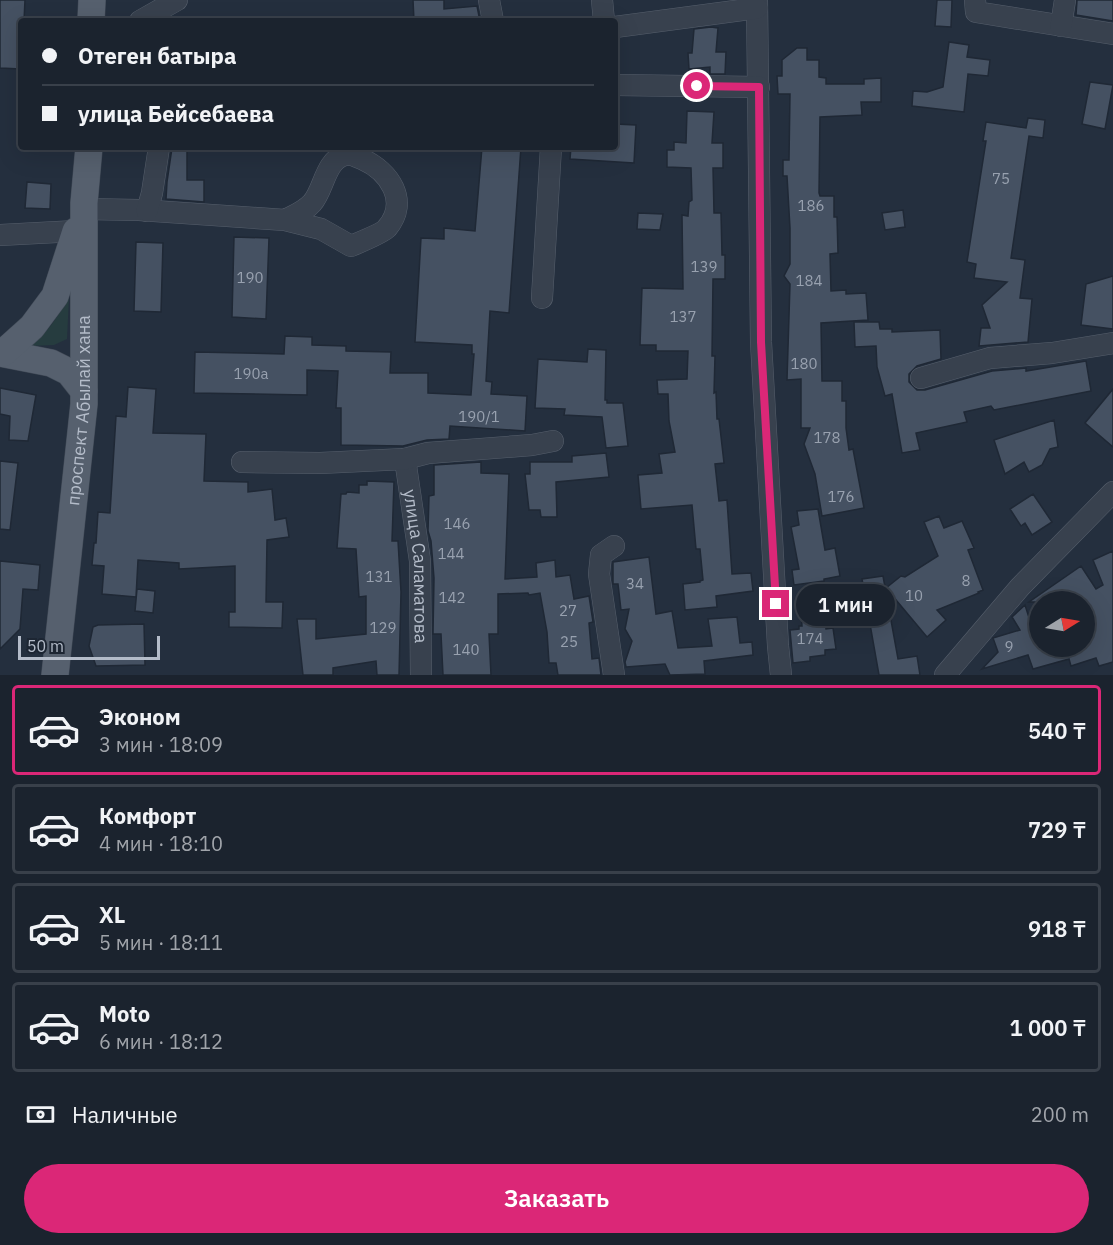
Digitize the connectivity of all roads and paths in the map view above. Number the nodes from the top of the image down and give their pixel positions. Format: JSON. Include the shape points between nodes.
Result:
{"nodes":[{"id":1,"x":92,"y":0,"type":"edge"},
{"id":2,"x":177,"y":0,"type":"edge"},
{"id":3,"x":489,"y":0,"type":"edge"},
{"id":4,"x":602,"y":0,"type":"edge"},
{"id":5,"x":975,"y":0,"type":"edge"},
{"id":6,"x":1065,"y":0,"type":"edge"},
{"id":7,"x":757,"y":4,"type":"edge"},
{"id":8,"x":91,"y":18,"type":"edge"},
{"id":9,"x":145,"y":18,"type":"edge"},
{"id":10,"x":492,"y":18,"type":"edge"},
{"id":11,"x":604,"y":18,"type":"edge"},
{"id":12,"x":1061,"y":26,"type":"junction"},
{"id":13,"x":618,"y":27,"type":"edge"},
{"id":14,"x":1113,"y":34,"type":"edge"},
{"id":15,"x":618,"y":85,"type":"edge"},
{"id":16,"x":759,"y":87,"type":"junction"},
{"id":17,"x":88,"y":150,"type":"edge"},
{"id":18,"x":159,"y":150,"type":"edge"},
{"id":19,"x":551,"y":150,"type":"edge"},
{"id":20,"x":147,"y":211,"type":"junction"},
{"id":21,"x":82,"y":214,"type":"junction"},
{"id":22,"x":285,"y":220,"type":"junction"},
{"id":23,"x":0,"y":235,"type":"edge"},
{"id":24,"x":542,"y":298,"type":"dead end"},
{"id":25,"x":1113,"y":343,"type":"edge"},
{"id":26,"x":2,"y":353,"type":"edge"},
{"id":27,"x":921,"y":378,"type":"dead end"},
{"id":28,"x":84,"y":391,"type":"junction"},
{"id":29,"x":553,"y":441,"type":"dead end"},
{"id":30,"x":405,"y":459,"type":"junction"},
{"id":31,"x":242,"y":462,"type":"dead end"},
{"id":32,"x":1113,"y":492,"type":"edge"},
{"id":33,"x":614,"y":546,"type":"dead end"},
{"id":34,"x":55,"y":675,"type":"edge"},
{"id":35,"x":422,"y":675,"type":"edge"},
{"id":36,"x":614,"y":675,"type":"edge"},
{"id":37,"x":782,"y":675,"type":"edge"},
{"id":38,"x":945,"y":675,"type":"edge"}],
"edges":[{"from":1,"to":8,"type":"main road"},
{"from":2,"to":9,"type":"street"},
{"from":3,"to":10,"type":"street"},
{"from":4,"to":11,"type":"street"},
{"from":5,"to":12,"type":"street","via":[[976,12]]},
{"from":6,"to":12,"type":"street"},
{"from":7,"to":13,"type":"street"},
{"from":7,"to":16,"type":"street"},
{"from":12,"to":14,"type":"street"},
{"from":15,"to":16,"type":"street"},
{"from":16,"to":37,"type":"street","via":[[761,342]]},
{"from":17,"to":21,"type":"main road","name":"проспект Абылай хана"},
{"from":18,"to":20,"type":"street"},
{"from":19,"to":24,"type":"street"},
{"from":20,"to":21,"type":"street"},
{"from":20,"to":22,"type":"street"},
{"from":21,"to":23,"type":"street"},
{"from":21,"to":26,"type":"main road","via":[[55,296],[32,327]]},
{"from":21,"to":28,"type":"main road","name":"проспект Абылай хана"},
{"from":22,"to":22,"type":"street","via":[[314,201],[326,173],[345,154],[384,173],[396,198],[394,218],[385,231],[351,246],[321,229]]},
{"from":25,"to":27,"type":"street","via":[[990,358]]},
{"from":26,"to":28,"type":"main road","via":[[51,363],[69,372]]},
{"from":28,"to":34,"type":"main road","name":"проспект Абылай хана"},
{"from":29,"to":30,"type":"street","via":[[428,453]]},
{"from":30,"to":31,"type":"street"},
{"from":30,"to":35,"type":"street","name":"улица Саламатова","via":[[420,561]]},
{"from":32,"to":38,"type":"street","via":[[1020,587]]},
{"from":33,"to":36,"type":"street","via":[[601,555],[599,574]]}]}
